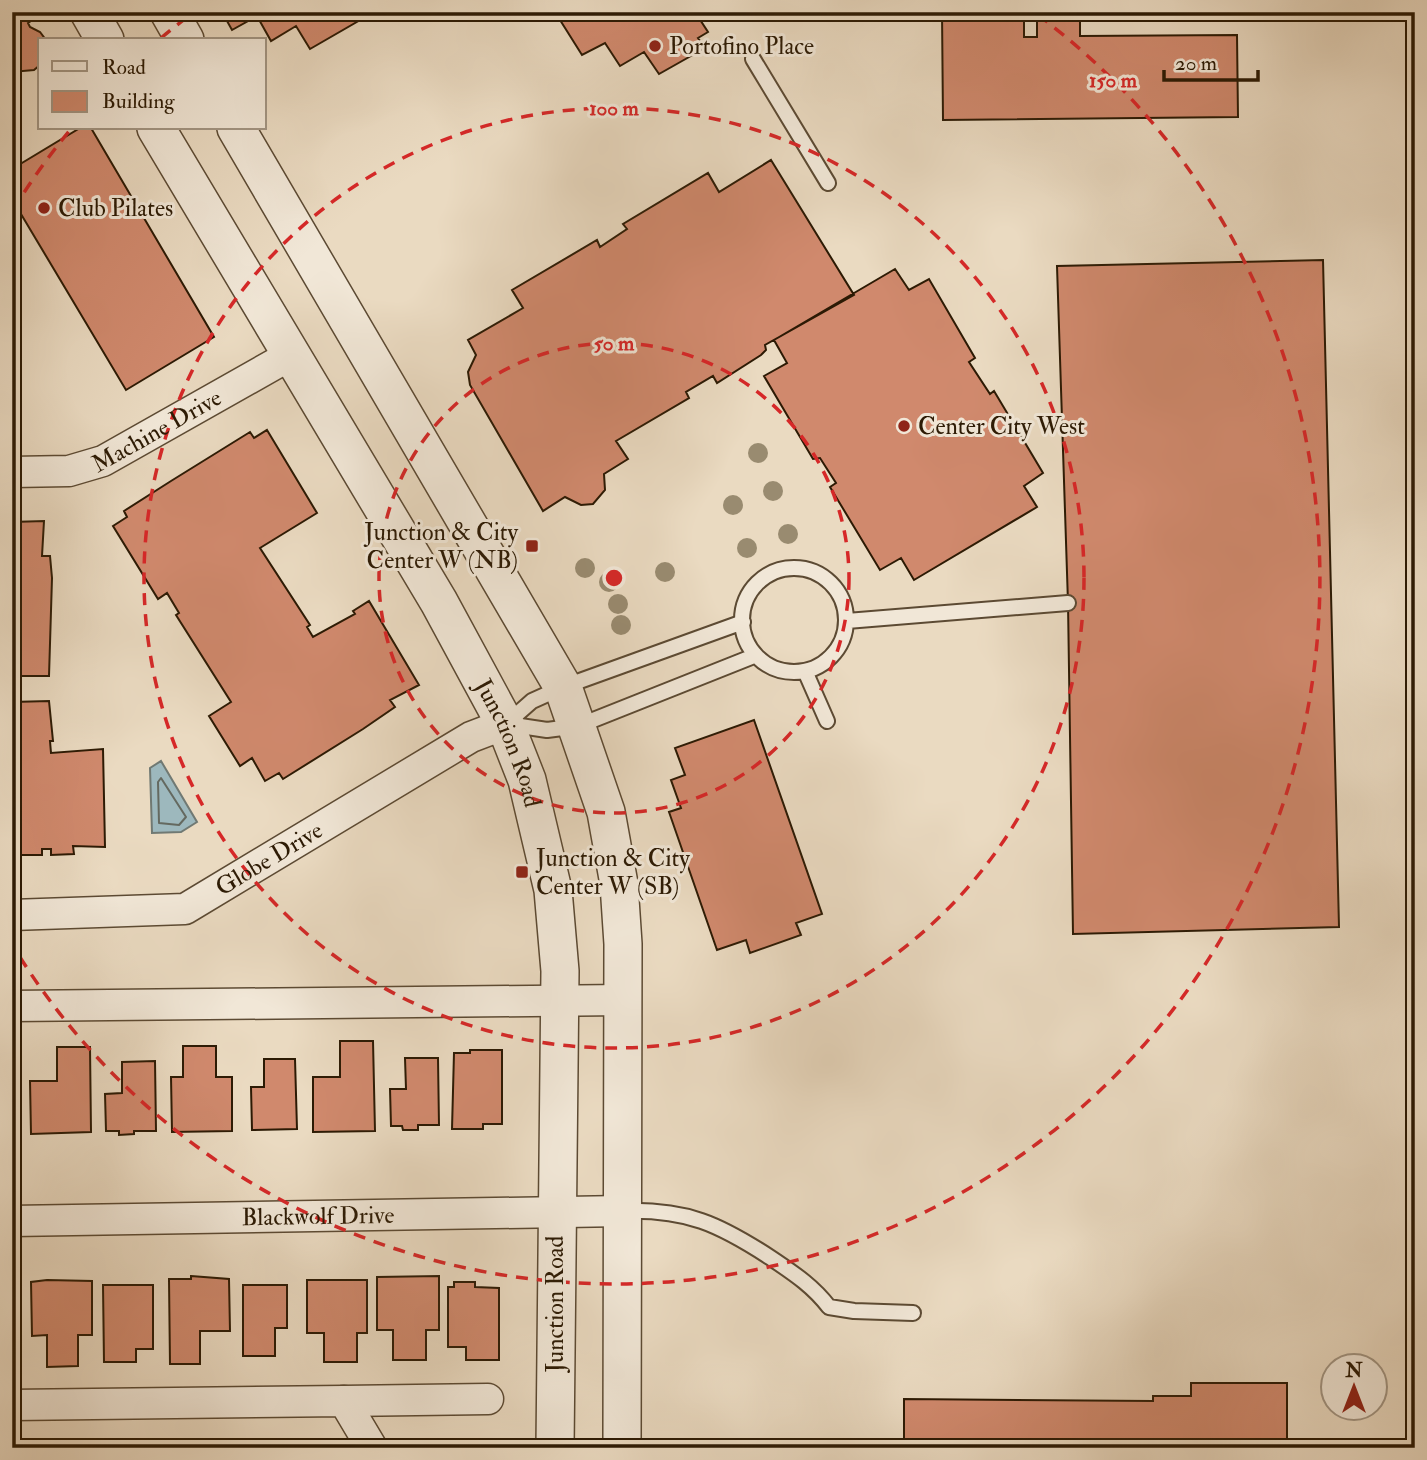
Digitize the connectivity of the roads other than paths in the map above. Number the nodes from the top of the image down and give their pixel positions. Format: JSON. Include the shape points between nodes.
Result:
{"nodes":[{"id":1,"x":89,"y":12,"type":"edge"},
{"id":2,"x":169,"y":12,"type":"edge"},
{"id":3,"x":104,"y":38,"type":"edge"},
{"id":4,"x":184,"y":38,"type":"edge"},
{"id":5,"x":753,"y":59,"type":"dead end"},
{"id":6,"x":157,"y":130,"type":"edge"},
{"id":7,"x":237,"y":130,"type":"edge"},
{"id":8,"x":828,"y":183,"type":"dead end"},
{"id":9,"x":289,"y":356,"type":"junction"},
{"id":10,"x":12,"y":472,"type":"edge"},
{"id":11,"x":1068,"y":603,"type":"dead end"},
{"id":12,"x":847,"y":621,"type":"junction"},
{"id":13,"x":743,"y":622,"type":"junction"},
{"id":14,"x":754,"y":656,"type":"junction"},
{"id":15,"x":805,"y":671,"type":"junction"},
{"id":16,"x":563,"y":687,"type":"junction"},
{"id":17,"x":827,"y":722,"type":"dead end"},
{"id":18,"x":506,"y":724,"type":"junction"},
{"id":19,"x":578,"y":726,"type":"junction"},
{"id":20,"x":12,"y":915,"type":"edge"},
{"id":21,"x":624,"y":1000,"type":"junction"},
{"id":22,"x":559,"y":1001,"type":"junction"},
{"id":23,"x":12,"y":1006,"type":"edge"},
{"id":24,"x":623,"y":1211,"type":"junction"},
{"id":25,"x":556,"y":1213,"type":"junction"},
{"id":26,"x":12,"y":1222,"type":"edge"},
{"id":27,"x":913,"y":1313,"type":"dead end"},
{"id":28,"x":488,"y":1399,"type":"dead end"},
{"id":29,"x":344,"y":1401,"type":"junction"},
{"id":30,"x":12,"y":1405,"type":"edge"},
{"id":31,"x":372,"y":1448,"type":"edge"},
{"id":32,"x":555,"y":1448,"type":"edge"},
{"id":33,"x":622,"y":1448,"type":"edge"}],
"edges":[{"from":1,"to":3,"type":"street"},
{"from":2,"to":4,"type":"street"},
{"from":5,"to":8,"type":"lane"},
{"from":6,"to":9,"type":"street","name":"Junction Road"},
{"from":7,"to":16,"type":"street"},
{"from":9,"to":10,"type":"street","name":"Machine Drive","via":[[103,461],[69,471]]},
{"from":9,"to":18,"type":"street","name":"Junction Road","via":[[439,602]]},
{"from":11,"to":12,"type":"lane"},
{"from":12,"to":13,"type":"lane","via":[[845,603],[827,579],[792,568],[765,576],[753,588],[744,604]]},
{"from":12,"to":15,"type":"lane","via":[[844,639],[834,655]]},
{"from":13,"to":14,"type":"lane"},
{"from":13,"to":16,"type":"lane"},
{"from":14,"to":15,"type":"lane","via":[[775,669]]},
{"from":14,"to":19,"type":"lane"},
{"from":15,"to":17,"type":"lane"},
{"from":16,"to":18,"type":"lane","via":[[532,701]]},
{"from":16,"to":19,"type":"street"},
{"from":18,"to":19,"type":"lane","via":[[547,730]]},
{"from":18,"to":20,"type":"street","name":"Globe Drive","via":[[471,737],[185,909]]},
{"from":18,"to":22,"type":"street","name":"Junction Road","via":[[527,780],[553,890]]},
{"from":19,"to":21,"type":"street","via":[[606,812],[619,884]]},
{"from":21,"to":22,"type":"street"},
{"from":21,"to":24,"type":"street"},
{"from":22,"to":23,"type":"street"},
{"from":22,"to":25,"type":"street","name":"Junction Road"},
{"from":24,"to":25,"type":"street","name":"Blackwolf Drive"},
{"from":24,"to":27,"type":"lane","via":[[660,1210],[727,1229],[813,1286],[829,1307]]},
{"from":24,"to":33,"type":"street"},
{"from":25,"to":26,"type":"street","name":"Blackwolf Drive"},
{"from":25,"to":32,"type":"street","name":"Junction Road"},
{"from":28,"to":29,"type":"street"},
{"from":29,"to":30,"type":"street"},
{"from":29,"to":31,"type":"street"}]}
